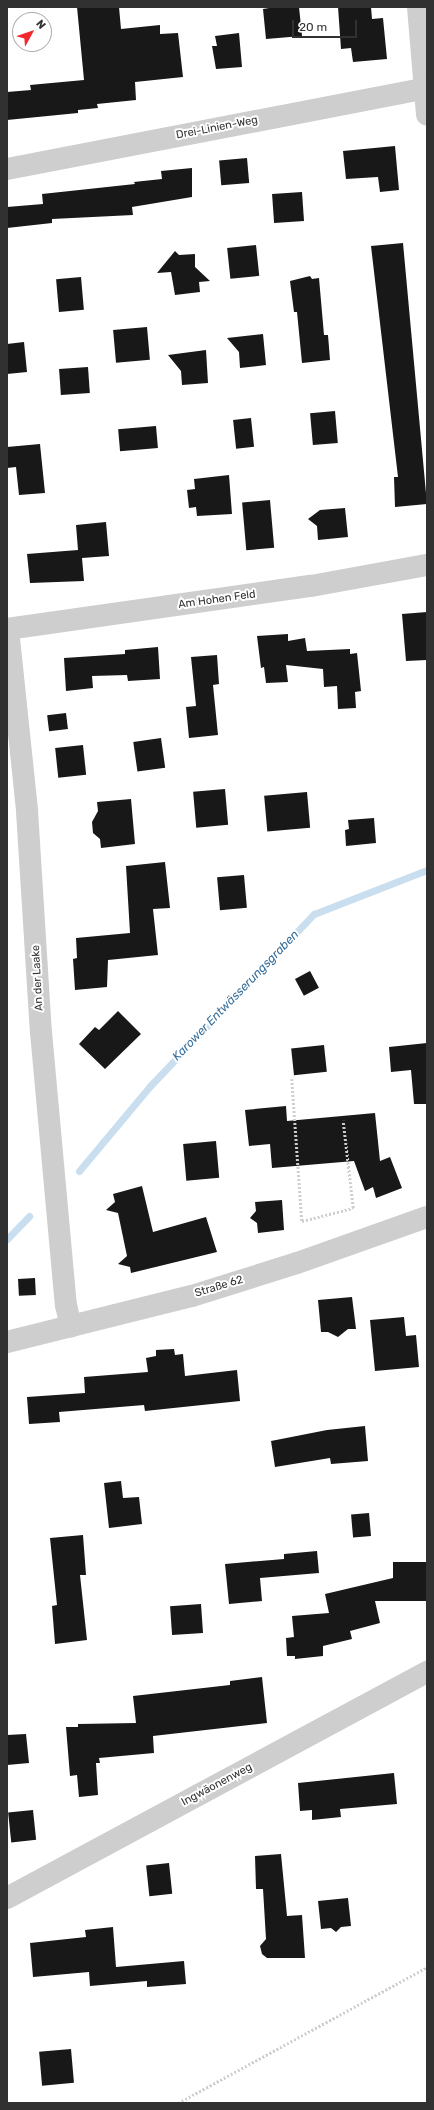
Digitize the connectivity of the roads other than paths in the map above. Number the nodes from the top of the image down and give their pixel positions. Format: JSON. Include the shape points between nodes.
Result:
{"nodes":[{"id":1,"x":418,"y":7,"type":"edge"},
{"id":2,"x":426,"y":88,"type":"edge"},
{"id":3,"x":427,"y":115,"type":"edge"},
{"id":4,"x":7,"y":168,"type":"edge"},
{"id":5,"x":427,"y":565,"type":"edge"},
{"id":6,"x":8,"y":629,"type":"edge"},
{"id":7,"x":427,"y":1218,"type":"edge"},
{"id":8,"x":71,"y":1326,"type":"junction"},
{"id":9,"x":7,"y":1342,"type":"edge"},
{"id":10,"x":427,"y":1672,"type":"edge"},
{"id":11,"x":7,"y":1898,"type":"edge"}],
"edges":[{"from":1,"to":2,"type":"street"},
{"from":2,"to":3,"type":"street"},
{"from":2,"to":4,"type":"street","name":"Drei-Linien-Weg"},
{"from":5,"to":6,"type":"street","name":"Am Hohen Feld","via":[[288,590]]},
{"from":6,"to":8,"type":"street","name":"An der Laake","via":[[27,811],[42,1047],[66,1305]]},
{"from":7,"to":8,"type":"street","name":"Straße 62","via":[[200,1294]]},
{"from":8,"to":9,"type":"street","name":"Straße 62"},
{"from":10,"to":11,"type":"street","name":"Ingwäonenweg"}]}
